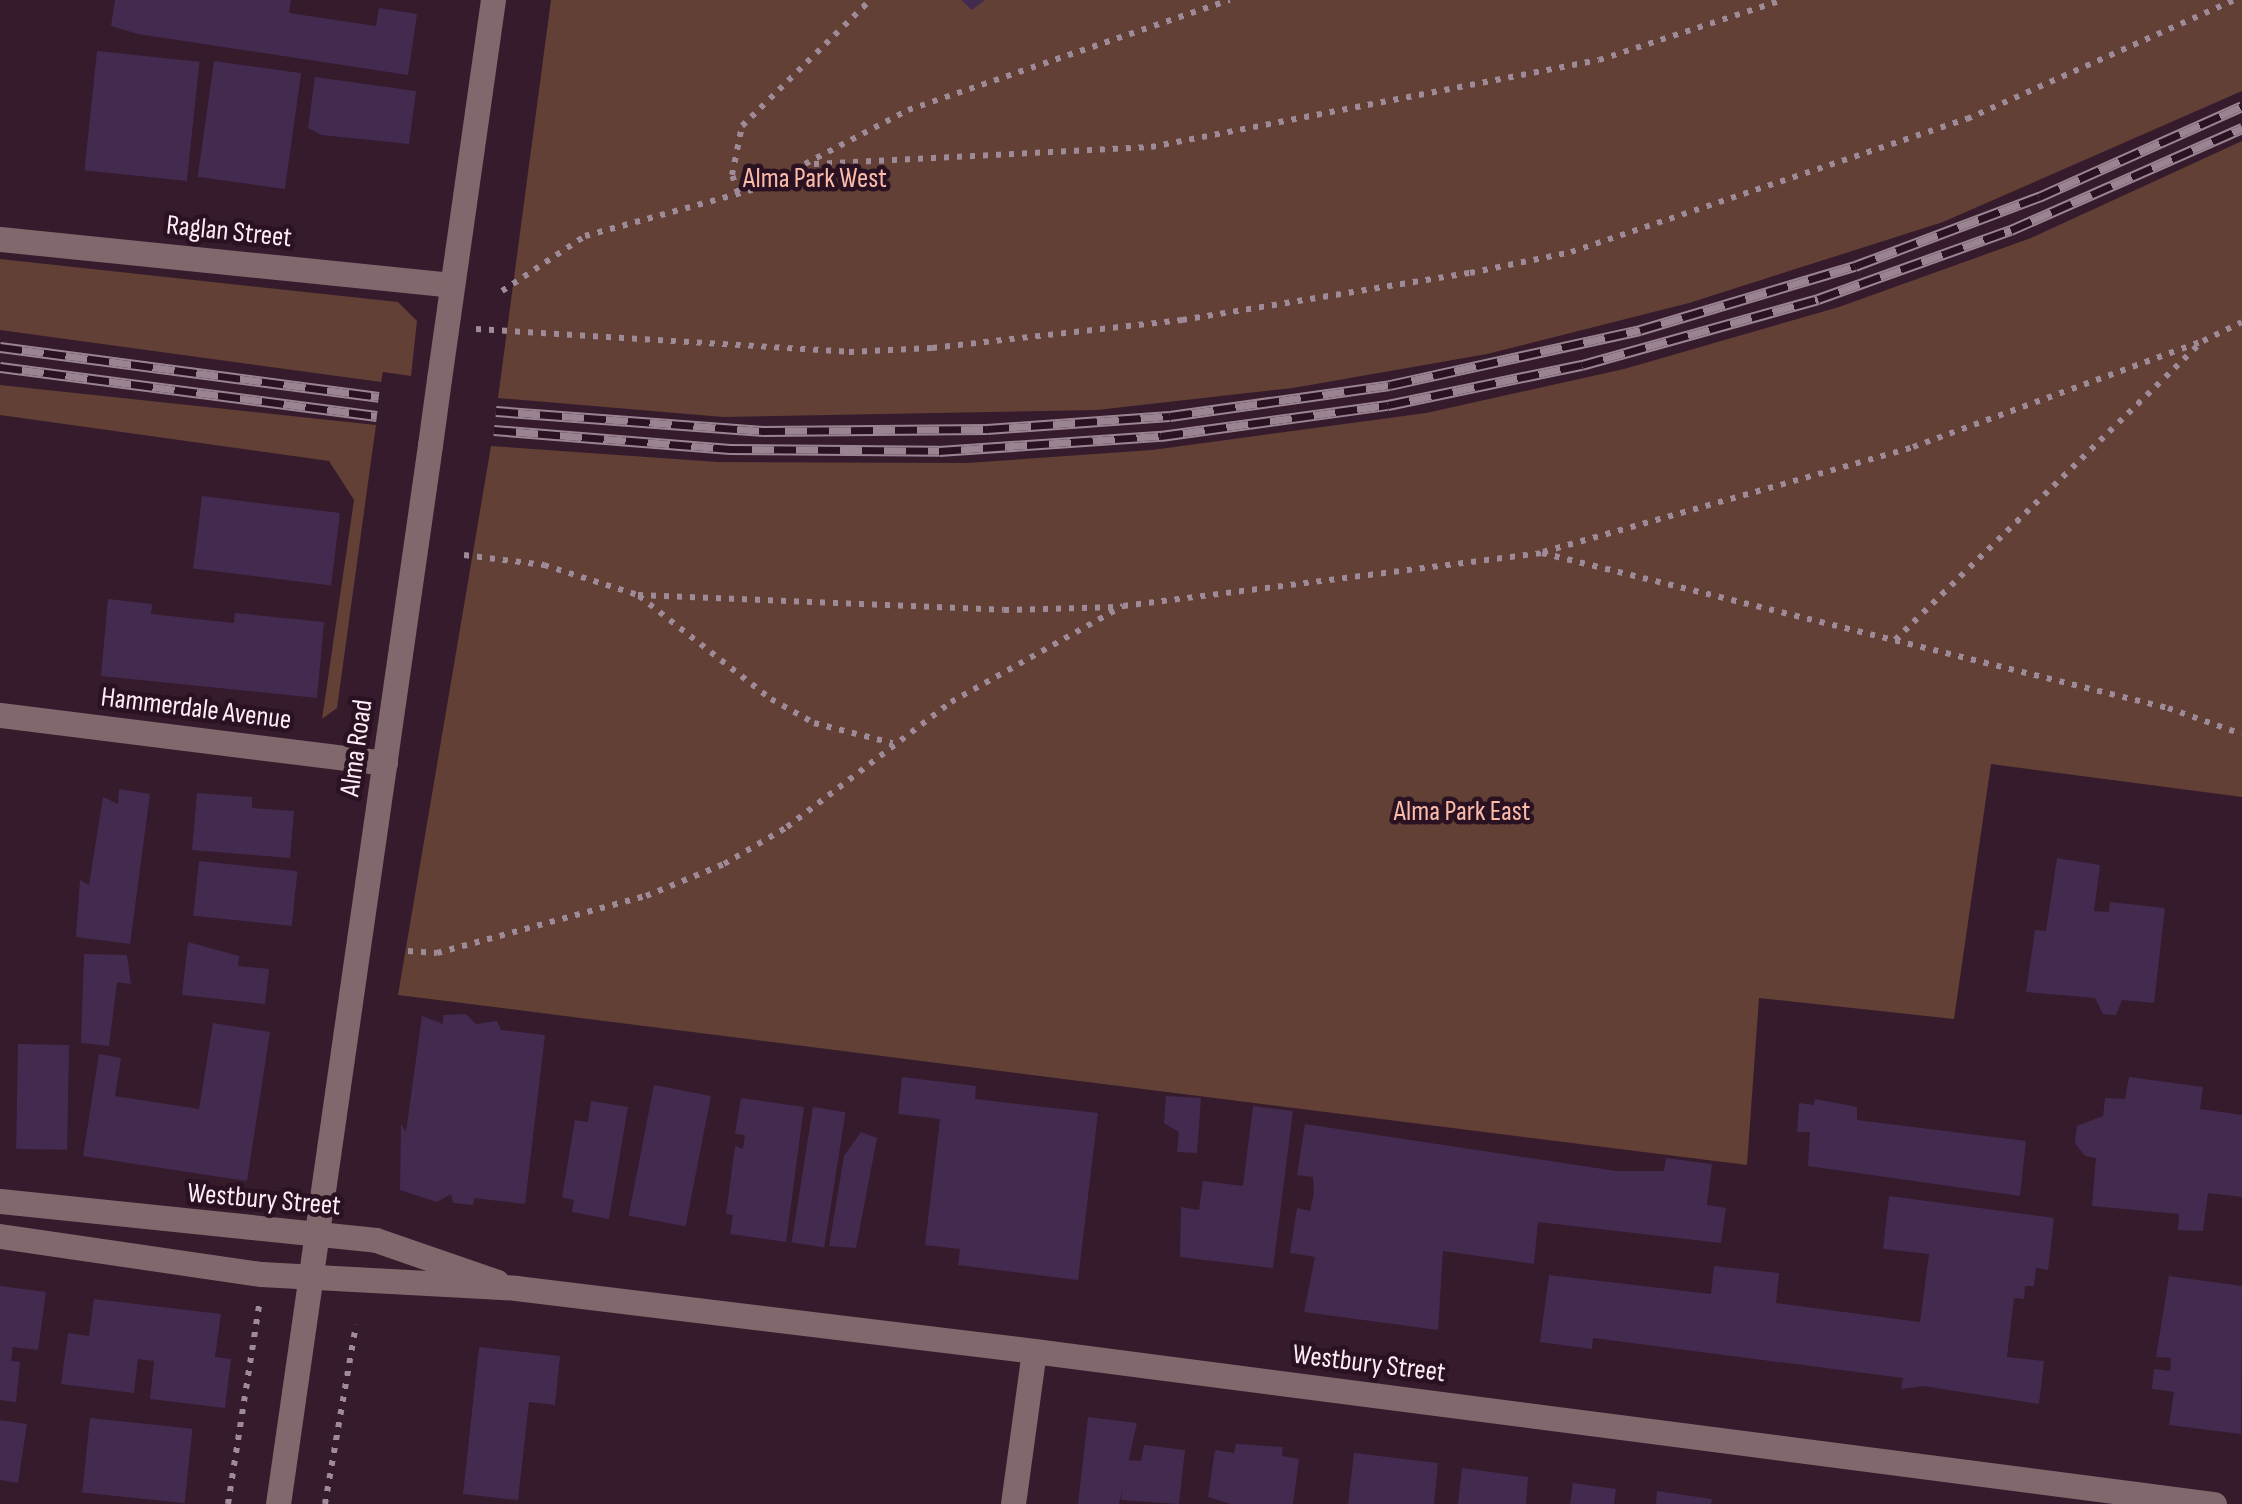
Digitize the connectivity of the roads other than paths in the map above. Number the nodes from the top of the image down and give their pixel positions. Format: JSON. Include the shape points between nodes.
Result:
{"nodes":[{"id":1,"x":493,"y":0,"type":"edge"},
{"id":2,"x":0,"y":239,"type":"edge"},
{"id":3,"x":452,"y":285,"type":"junction"},
{"id":4,"x":0,"y":715,"type":"edge"},
{"id":5,"x":385,"y":763,"type":"junction"},
{"id":6,"x":0,"y":1200,"type":"edge"},
{"id":7,"x":317,"y":1234,"type":"junction"},
{"id":8,"x":0,"y":1236,"type":"edge"},
{"id":9,"x":312,"y":1276,"type":"junction"},
{"id":10,"x":516,"y":1288,"type":"junction"},
{"id":11,"x":1034,"y":1351,"type":"junction"},
{"id":12,"x":278,"y":1504,"type":"edge"},
{"id":13,"x":1013,"y":1504,"type":"edge"},
{"id":14,"x":2214,"y":1504,"type":"edge"}],
"edges":[{"from":1,"to":3,"type":"street","name":"Alma Road"},
{"from":2,"to":3,"type":"street","name":"Raglan Street"},
{"from":3,"to":5,"type":"street","name":"Alma Road","bridge":true},
{"from":4,"to":5,"type":"street","name":"Hammerdale Avenue"},
{"from":5,"to":7,"type":"street","name":"Alma Road"},
{"from":6,"to":7,"type":"street","name":"Westbury Street"},
{"from":7,"to":9,"type":"street","name":"Alma Road"},
{"from":7,"to":10,"type":"street","name":"Westbury Street","via":[[376,1240]]},
{"from":8,"to":9,"type":"street","name":"Westbury Street"},
{"from":9,"to":10,"type":"street","name":"Westbury Street","via":[[420,1288]]},
{"from":9,"to":12,"type":"street","name":"Alma Road"},
{"from":10,"to":11,"type":"street","name":"Westbury Street"},
{"from":11,"to":13,"type":"street"},
{"from":11,"to":14,"type":"street","name":"Westbury Street"}]}
